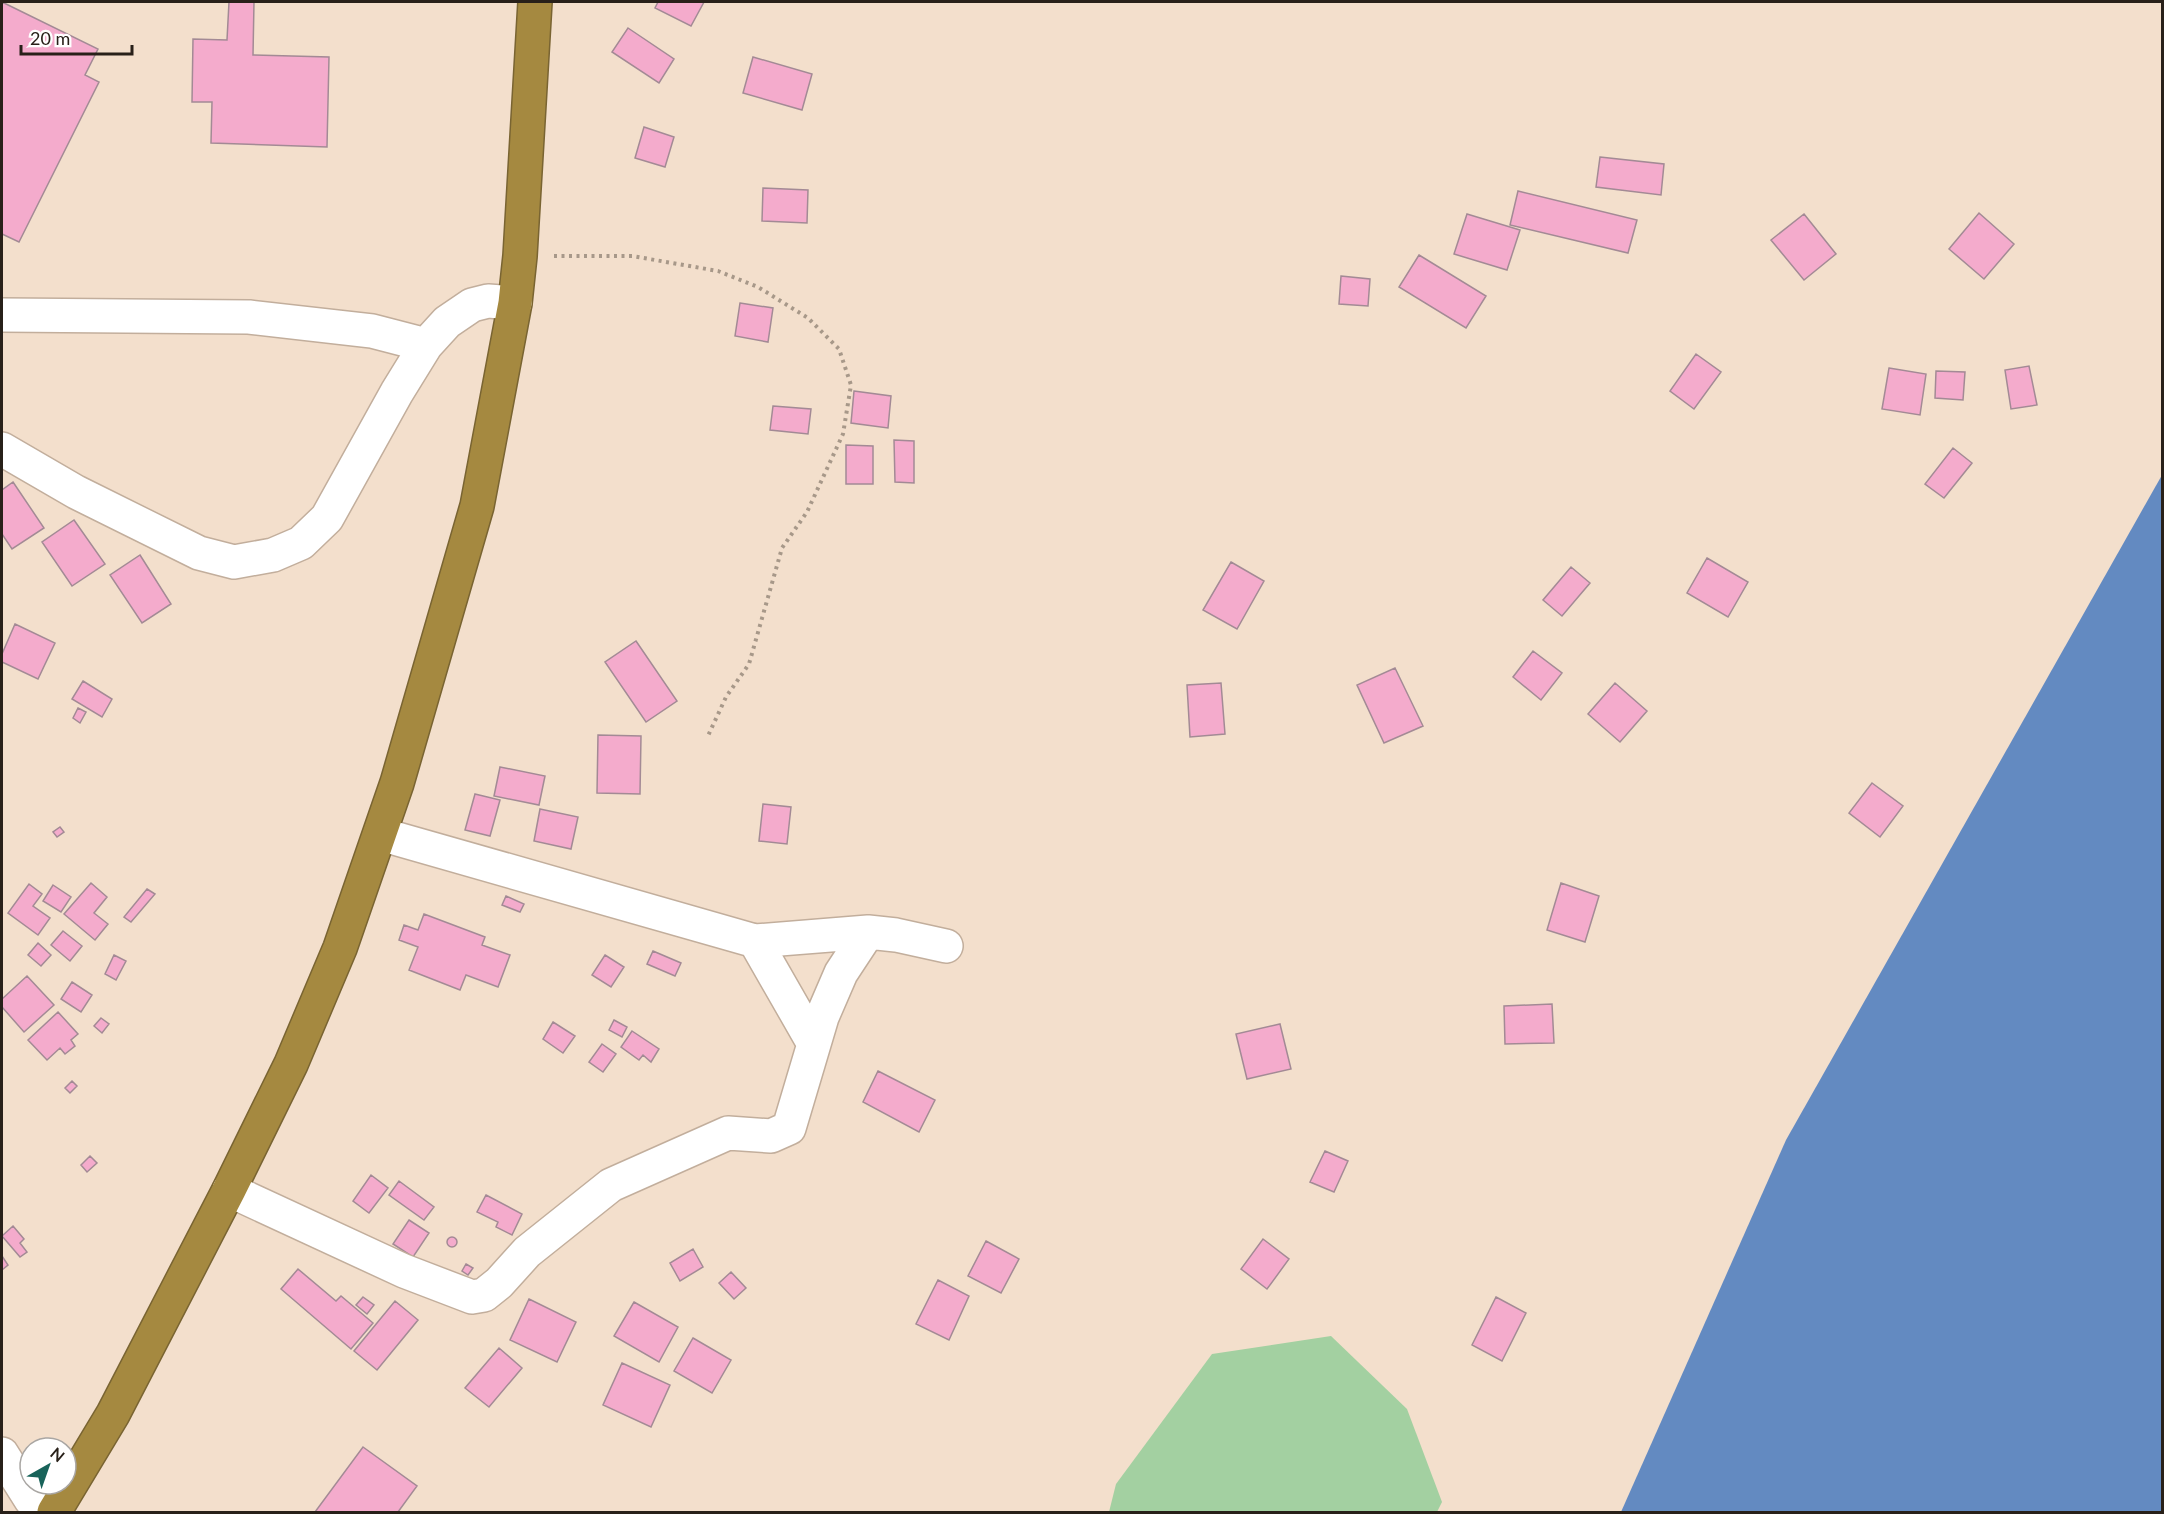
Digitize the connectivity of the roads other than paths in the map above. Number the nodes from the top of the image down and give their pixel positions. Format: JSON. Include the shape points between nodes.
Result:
{"nodes":[{"id":1,"x":535,"y":2,"type":"edge"},
{"id":2,"x":514,"y":303,"type":"junction"},
{"id":3,"x":2,"y":315,"type":"edge"},
{"id":4,"x":426,"y":345,"type":"junction"},
{"id":5,"x":2,"y":448,"type":"edge"},
{"id":6,"x":380,"y":834,"type":"junction"},
{"id":7,"x":868,"y":932,"type":"junction"},
{"id":8,"x":755,"y":942,"type":"junction"},
{"id":9,"x":946,"y":946,"type":"dead end"},
{"id":10,"x":814,"y":1044,"type":"junction"},
{"id":11,"x":229,"y":1190,"type":"junction"},
{"id":12,"x":113,"y":1414,"type":"junction"},
{"id":13,"x":78,"y":1451,"type":"edge"},
{"id":14,"x":2,"y":1454,"type":"edge"},
{"id":15,"x":38,"y":1502,"type":"edge"}],
"edges":[{"from":1,"to":2,"type":"highway"},
{"from":2,"to":4,"type":"street","via":[[488,301],[472,305],[447,322]]},
{"from":2,"to":6,"type":"highway","via":[[477,506]]},
{"from":3,"to":4,"type":"street","via":[[249,316],[372,331]]},
{"from":4,"to":5,"type":"street","via":[[327,518],[301,543],[273,555],[234,562],[199,553],[95,502]]},
{"from":6,"to":8,"type":"street"},
{"from":6,"to":11,"type":"highway","via":[[340,948],[291,1064]]},
{"from":7,"to":8,"type":"street"},
{"from":7,"to":9,"type":"street"},
{"from":7,"to":10,"type":"street","via":[[841,973]]},
{"from":8,"to":10,"type":"street"},
{"from":10,"to":11,"type":"street","via":[[789,1128],[771,1136],[728,1133],[611,1185],[527,1252],[484,1295],[472,1297],[419,1278]]},
{"from":11,"to":12,"type":"highway"},
{"from":12,"to":13,"type":"street"},
{"from":12,"to":15,"type":"highway"},
{"from":14,"to":15,"type":"street"}]}
